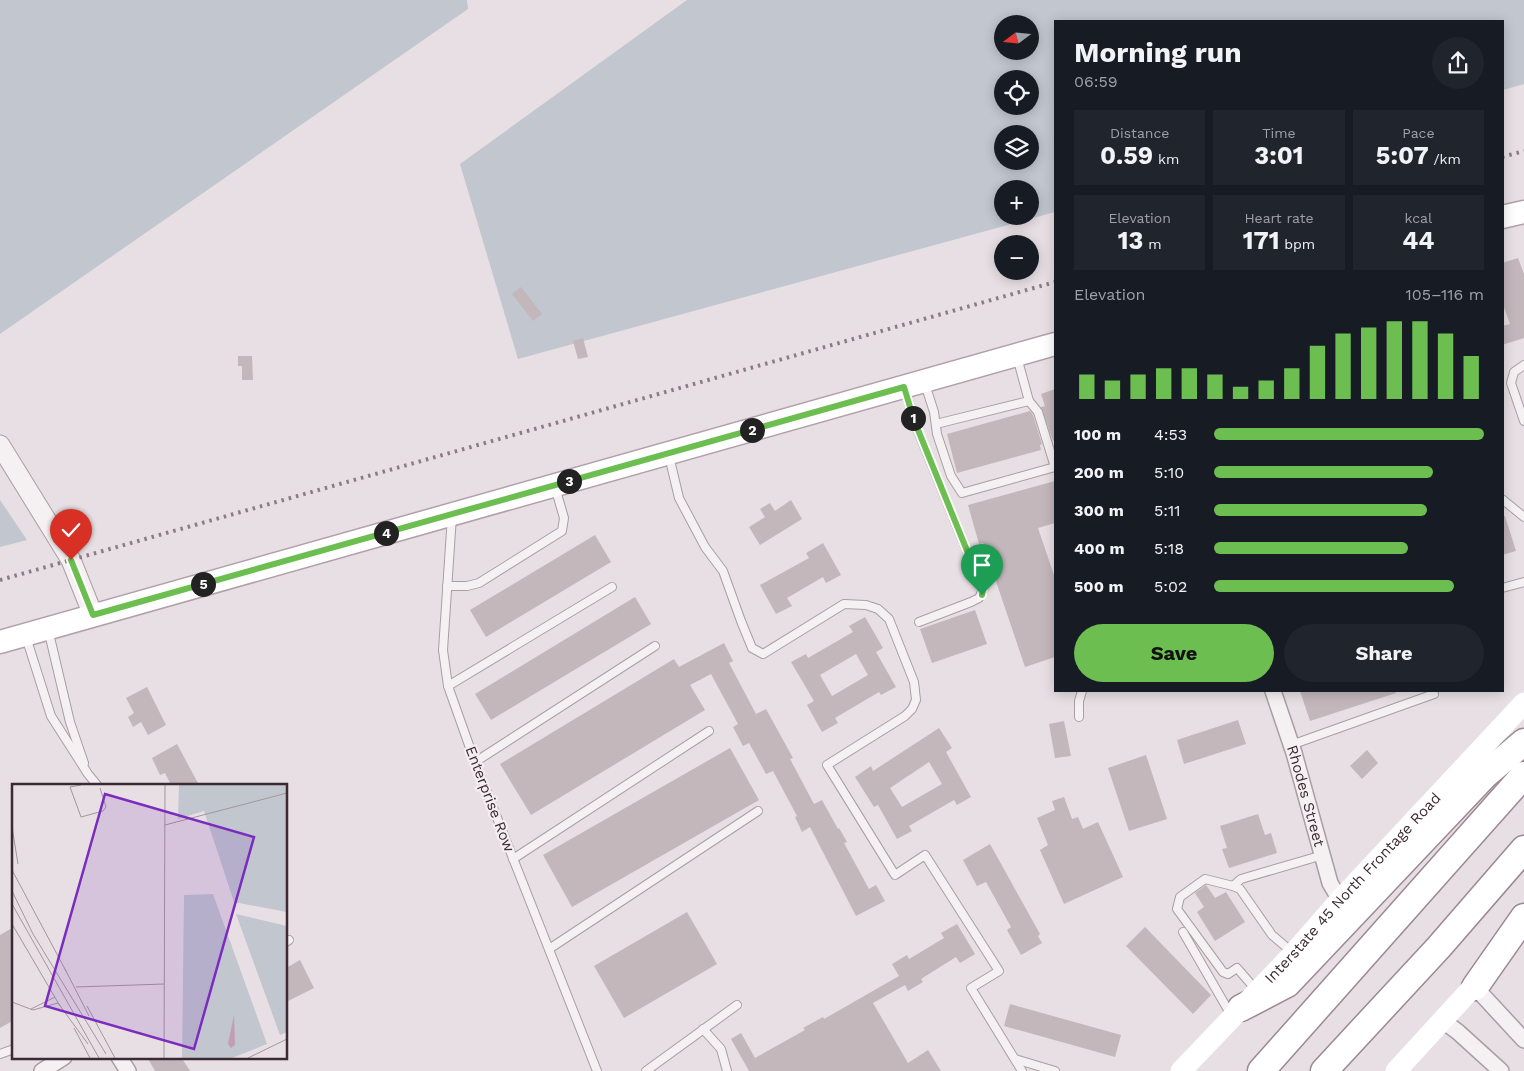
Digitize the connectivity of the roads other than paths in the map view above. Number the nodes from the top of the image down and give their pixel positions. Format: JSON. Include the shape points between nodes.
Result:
{"nodes":[{"id":1,"x":1054,"y":344,"type":"edge"},
{"id":2,"x":1016,"y":356,"type":"junction"},
{"id":3,"x":1524,"y":365,"type":"edge"},
{"id":4,"x":914,"y":384,"type":"junction"},
{"id":5,"x":1028,"y":401,"type":"junction"},
{"id":6,"x":1524,"y":421,"type":"edge"},
{"id":7,"x":936,"y":424,"type":"junction"},
{"id":8,"x":0,"y":444,"type":"edge"},
{"id":9,"x":668,"y":453,"type":"junction"},
{"id":10,"x":1054,"y":464,"type":"edge"},
{"id":11,"x":1054,"y":467,"type":"edge"},
{"id":12,"x":555,"y":485,"type":"junction"},
{"id":13,"x":1504,"y":501,"type":"edge"},
{"id":14,"x":452,"y":514,"type":"junction"},
{"id":15,"x":1524,"y":517,"type":"edge"},
{"id":16,"x":1524,"y":582,"type":"edge"},
{"id":17,"x":447,"y":586,"type":"junction"},
{"id":18,"x":612,"y":586,"type":"dead end"},
{"id":19,"x":1504,"y":587,"type":"edge"},
{"id":20,"x":93,"y":615,"type":"junction"},
{"id":21,"x":919,"y":622,"type":"dead end"},
{"id":22,"x":47,"y":628,"type":"junction"},
{"id":23,"x":25,"y":634,"type":"junction"},
{"id":24,"x":0,"y":642,"type":"edge"},
{"id":25,"x":655,"y":646,"type":"dead end"},
{"id":26,"x":448,"y":686,"type":"junction"},
{"id":27,"x":1082,"y":692,"type":"edge"},
{"id":28,"x":1273,"y":692,"type":"edge"},
{"id":29,"x":1434,"y":694,"type":"dead end"},
{"id":30,"x":1524,"y":703,"type":"edge"},
{"id":31,"x":1079,"y":716,"type":"dead end"},
{"id":32,"x":709,"y":731,"type":"dead end"},
{"id":33,"x":1524,"y":742,"type":"edge"},
{"id":34,"x":1291,"y":745,"type":"junction"},
{"id":35,"x":475,"y":762,"type":"junction"},
{"id":36,"x":88,"y":774,"type":"junction"},
{"id":37,"x":1524,"y":775,"type":"edge"},
{"id":38,"x":96,"y":784,"type":"edge"},
{"id":39,"x":758,"y":811,"type":"dead end"},
{"id":40,"x":1524,"y":849,"type":"edge"},
{"id":41,"x":1322,"y":855,"type":"junction"},
{"id":42,"x":513,"y":859,"type":"junction"},
{"id":43,"x":1233,"y":886,"type":"junction"},
{"id":44,"x":1340,"y":900,"type":"junction"},
{"id":45,"x":1524,"y":917,"type":"edge"},
{"id":46,"x":1524,"y":928,"type":"edge"},
{"id":47,"x":1183,"y":932,"type":"dead end"},
{"id":48,"x":549,"y":949,"type":"junction"},
{"id":49,"x":1294,"y":954,"type":"junction"},
{"id":50,"x":1475,"y":987,"type":"junction"},
{"id":51,"x":737,"y":1005,"type":"dead end"},
{"id":52,"x":1243,"y":1005,"type":"junction"},
{"id":53,"x":1442,"y":1020,"type":"junction"},
{"id":54,"x":703,"y":1029,"type":"junction"},
{"id":55,"x":1524,"y":1040,"type":"edge"},
{"id":56,"x":62,"y":1058,"type":"edge"},
{"id":57,"x":120,"y":1058,"type":"edge"},
{"id":58,"x":1015,"y":1059,"type":"junction"},
{"id":59,"x":42,"y":1071,"type":"edge"},
{"id":60,"x":128,"y":1071,"type":"edge"},
{"id":61,"x":597,"y":1071,"type":"edge"},
{"id":62,"x":646,"y":1071,"type":"edge"},
{"id":63,"x":727,"y":1071,"type":"edge"},
{"id":64,"x":1022,"y":1071,"type":"edge"},
{"id":65,"x":1056,"y":1071,"type":"edge"},
{"id":66,"x":1181,"y":1071,"type":"edge"},
{"id":67,"x":1261,"y":1071,"type":"edge"},
{"id":68,"x":1324,"y":1071,"type":"edge"},
{"id":69,"x":1396,"y":1071,"type":"edge"},
{"id":70,"x":1501,"y":1071,"type":"edge"}],
"edges":[{"from":1,"to":2,"type":"main road"},
{"from":2,"to":4,"type":"main road"},
{"from":2,"to":5,"type":"lane"},
{"from":3,"to":6,"type":"lane","via":[[1514,372],[1511,383]]},
{"from":4,"to":7,"type":"lane","via":[[934,412]]},
{"from":4,"to":9,"type":"main road"},
{"from":4,"to":21,"type":"lane","via":[[914,420],[983,590],[979,598]]},
{"from":5,"to":7,"type":"lane"},
{"from":5,"to":10,"type":"lane","via":[[1038,412]]},
{"from":7,"to":11,"type":"lane","via":[[951,476],[962,493]]},
{"from":8,"to":20,"type":"street","via":[[71,560]]},
{"from":9,"to":12,"type":"main road"},
{"from":9,"to":58,"type":"lane","via":[[679,498],[724,572],[752,648],[763,654],[844,604],[878,609],[889,620],[911,671],[916,700],[905,716],[827,765],[895,875],[925,855],[999,971],[972,988]]},
{"from":12,"to":14,"type":"main road"},
{"from":12,"to":17,"type":"lane","via":[[564,518],[562,531],[479,583]]},
{"from":13,"to":15,"type":"lane"},
{"from":14,"to":17,"type":"lane","name":"Enterprise Row"},
{"from":14,"to":20,"type":"main road"},
{"from":16,"to":19,"type":"lane"},
{"from":17,"to":26,"type":"lane","name":"Enterprise Row","via":[[443,650]]},
{"from":18,"to":26,"type":"lane"},
{"from":20,"to":22,"type":"main road"},
{"from":22,"to":23,"type":"main road"},
{"from":22,"to":36,"type":"lane","via":[[70,722]]},
{"from":23,"to":24,"type":"main road"},
{"from":23,"to":36,"type":"lane","via":[[50,716]]},
{"from":25,"to":35,"type":"lane"},
{"from":26,"to":35,"type":"lane","name":"Enterprise Row"},
{"from":27,"to":31,"type":"lane"},
{"from":28,"to":34,"type":"street","name":"Rhodes Street"},
{"from":29,"to":34,"type":"lane"},
{"from":30,"to":44,"type":"main road","name":"Interstate 45 North Frontage Road"},
{"from":32,"to":42,"type":"lane"},
{"from":33,"to":52,"type":"highway","via":[[1485,774],[1287,984]]},
{"from":34,"to":41,"type":"street","name":"Rhodes Street"},
{"from":35,"to":42,"type":"lane","name":"Enterprise Row"},
{"from":36,"to":38,"type":"lane"},
{"from":37,"to":67,"type":"highway"},
{"from":39,"to":48,"type":"lane"},
{"from":40,"to":68,"type":"highway"},
{"from":41,"to":43,"type":"lane","via":[[1242,880]]},
{"from":41,"to":44,"type":"street","name":"Rhodes Street","via":[[1330,884]]},
{"from":42,"to":48,"type":"lane","name":"Enterprise Row"},
{"from":43,"to":49,"type":"lane","via":[[1240,889],[1272,935]]},
{"from":43,"to":52,"type":"lane","via":[[1205,879],[1180,897],[1177,909],[1223,972],[1228,974],[1237,968]]},
{"from":44,"to":49,"type":"main road","name":"Interstate 45 North Frontage Road"},
{"from":45,"to":50,"type":"highway"},
{"from":46,"to":50,"type":"main road"},
{"from":47,"to":52,"type":"lane"},
{"from":48,"to":61,"type":"lane","name":"Enterprise Row"},
{"from":49,"to":52,"type":"main road","name":"Interstate 45 North Frontage Road"},
{"from":50,"to":53,"type":"main road"},
{"from":50,"to":55,"type":"street"},
{"from":51,"to":54,"type":"lane"},
{"from":52,"to":66,"type":"main road","name":"Interstate 45 North Frontage Road"},
{"from":53,"to":69,"type":"main road"},
{"from":53,"to":70,"type":"street"},
{"from":54,"to":62,"type":"lane"},
{"from":54,"to":63,"type":"lane","via":[[721,1048]]},
{"from":56,"to":59,"type":"street"},
{"from":57,"to":60,"type":"street"},
{"from":58,"to":64,"type":"lane"},
{"from":58,"to":65,"type":"lane"}]}
